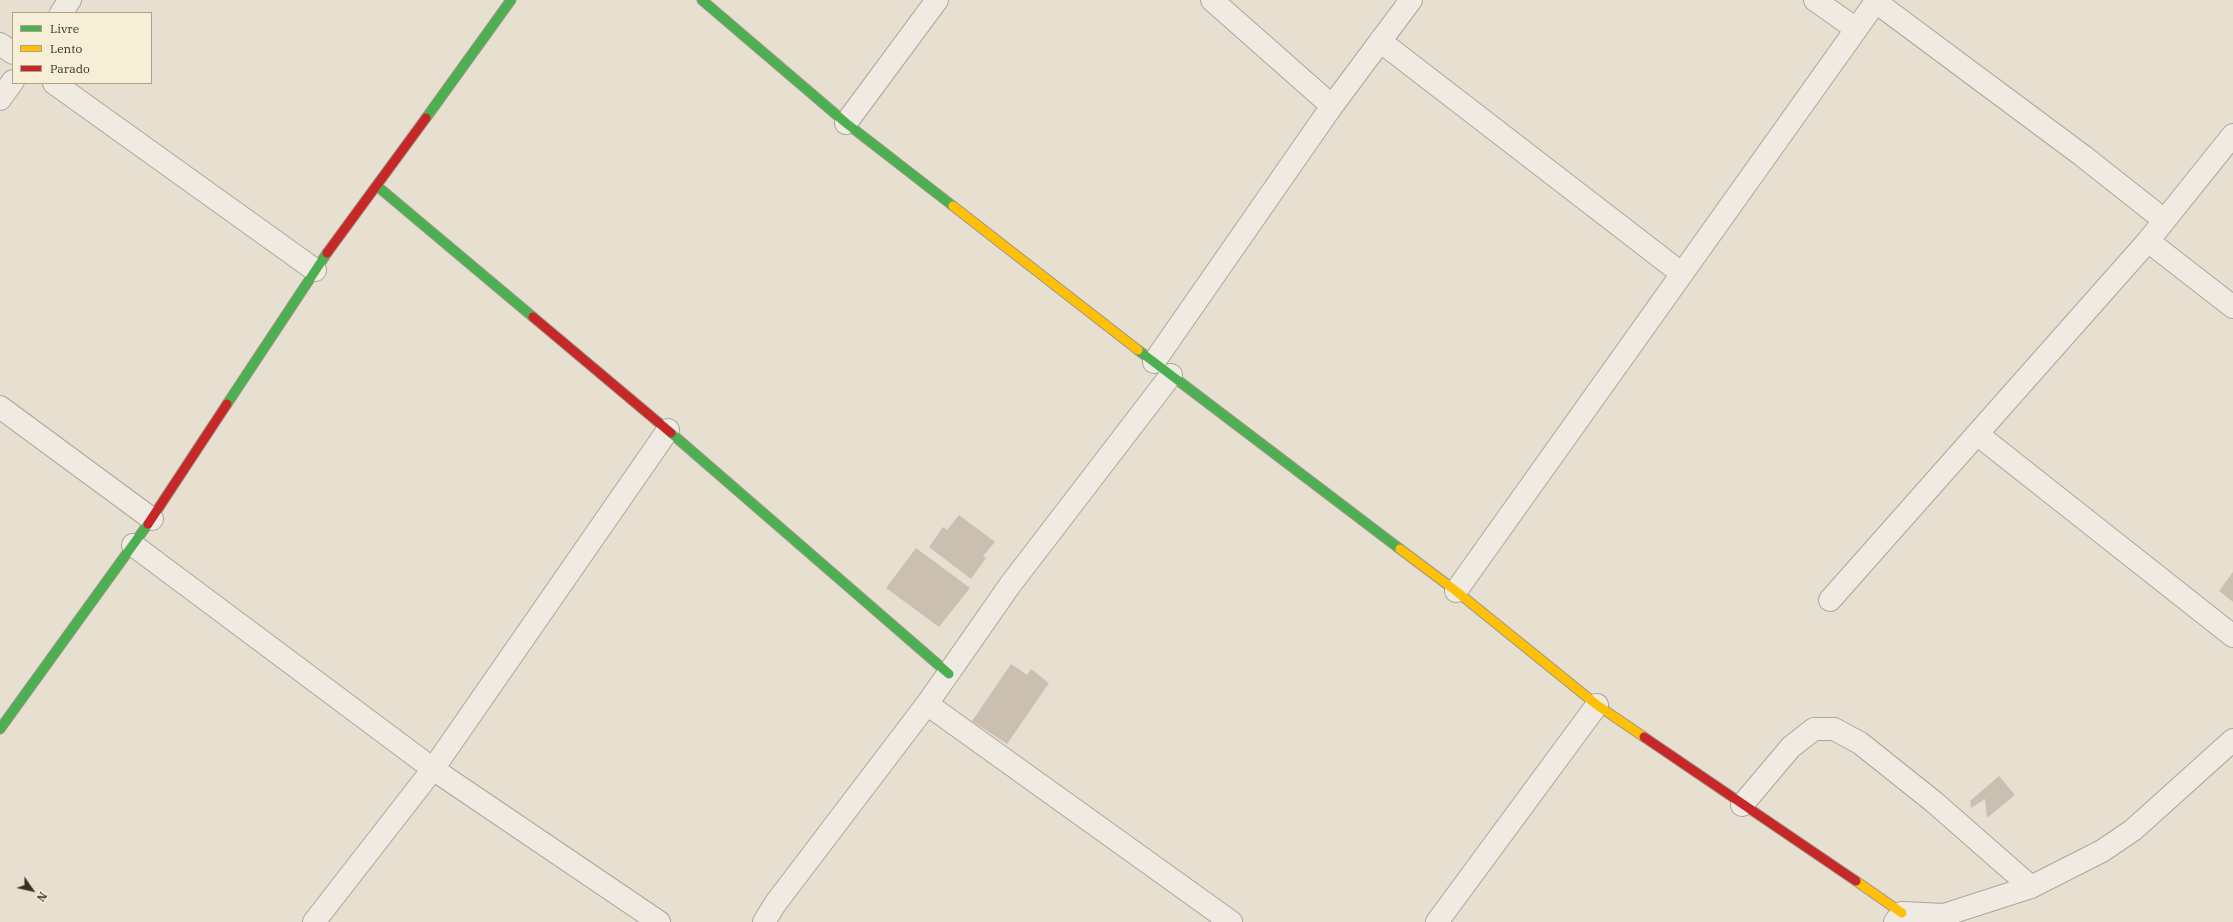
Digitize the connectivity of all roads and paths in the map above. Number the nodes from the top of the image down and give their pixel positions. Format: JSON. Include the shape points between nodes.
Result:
{"nodes":[{"id":1,"x":70,"y":0,"type":"edge"},
{"id":2,"x":510,"y":0,"type":"edge"},
{"id":3,"x":702,"y":0,"type":"edge"},
{"id":4,"x":938,"y":0,"type":"edge"},
{"id":5,"x":1212,"y":0,"type":"edge"},
{"id":6,"x":1411,"y":0,"type":"edge"},
{"id":7,"x":1815,"y":0,"type":"edge"},
{"id":8,"x":1876,"y":1,"type":"edge"},
{"id":9,"x":62,"y":12,"type":"edge"},
{"id":10,"x":1856,"y":29,"type":"junction"},
{"id":11,"x":1380,"y":41,"type":"junction"},
{"id":12,"x":0,"y":44,"type":"edge"},
{"id":13,"x":12,"y":52,"type":"edge"},
{"id":14,"x":12,"y":82,"type":"edge"},
{"id":15,"x":55,"y":84,"type":"edge"},
{"id":16,"x":0,"y":99,"type":"edge"},
{"id":17,"x":1332,"y":106,"type":"junction"},
{"id":18,"x":846,"y":123,"type":"junction"},
{"id":19,"x":2233,"y":135,"type":"edge"},
{"id":20,"x":377,"y":186,"type":"junction"},
{"id":21,"x":2164,"y":220,"type":"junction"},
{"id":22,"x":2148,"y":241,"type":"junction"},
{"id":23,"x":315,"y":270,"type":"junction"},
{"id":24,"x":1681,"y":272,"type":"junction"},
{"id":25,"x":2233,"y":306,"type":"edge"},
{"id":26,"x":1154,"y":362,"type":"junction"},
{"id":27,"x":1171,"y":375,"type":"junction"},
{"id":28,"x":0,"y":407,"type":"edge"},
{"id":29,"x":668,"y":430,"type":"junction"},
{"id":30,"x":1977,"y":434,"type":"junction"},
{"id":31,"x":152,"y":518,"type":"junction"},
{"id":32,"x":133,"y":545,"type":"junction"},
{"id":33,"x":1456,"y":590,"type":"junction"},
{"id":34,"x":1830,"y":600,"type":"dead end"},
{"id":35,"x":2233,"y":636,"type":"edge"},
{"id":36,"x":949,"y":674,"type":"junction"},
{"id":37,"x":927,"y":704,"type":"junction"},
{"id":38,"x":1597,"y":705,"type":"junction"},
{"id":39,"x":0,"y":729,"type":"edge"},
{"id":40,"x":2233,"y":740,"type":"edge"},
{"id":41,"x":433,"y":769,"type":"junction"},
{"id":42,"x":1742,"y":805,"type":"junction"},
{"id":43,"x":2031,"y":887,"type":"junction"},
{"id":44,"x":1899,"y":918,"type":"edge"},
{"id":45,"x":1948,"y":919,"type":"edge"},
{"id":46,"x":314,"y":922,"type":"edge"},
{"id":47,"x":659,"y":922,"type":"edge"},
{"id":48,"x":764,"y":922,"type":"edge"},
{"id":49,"x":1231,"y":922,"type":"edge"},
{"id":50,"x":1437,"y":922,"type":"edge"}],
"edges":[{"from":1,"to":9,"type":"street"},
{"from":2,"to":20,"type":"street"},
{"from":3,"to":18,"type":"street"},
{"from":4,"to":18,"type":"street"},
{"from":5,"to":17,"type":"street"},
{"from":6,"to":11,"type":"street"},
{"from":7,"to":10,"type":"street"},
{"from":8,"to":10,"type":"street"},
{"from":8,"to":21,"type":"street"},
{"from":10,"to":24,"type":"street"},
{"from":11,"to":17,"type":"street"},
{"from":11,"to":24,"type":"street"},
{"from":12,"to":13,"type":"street"},
{"from":14,"to":16,"type":"street"},
{"from":15,"to":23,"type":"street"},
{"from":17,"to":26,"type":"street"},
{"from":18,"to":26,"type":"street"},
{"from":19,"to":21,"type":"street"},
{"from":20,"to":23,"type":"street"},
{"from":20,"to":29,"type":"street"},
{"from":21,"to":22,"type":"street"},
{"from":22,"to":25,"type":"street"},
{"from":22,"to":30,"type":"street"},
{"from":23,"to":31,"type":"street"},
{"from":24,"to":33,"type":"street"},
{"from":26,"to":27,"type":"street"},
{"from":27,"to":33,"type":"street"},
{"from":27,"to":36,"type":"street","via":[[1010,585]]},
{"from":28,"to":31,"type":"street"},
{"from":29,"to":36,"type":"street"},
{"from":29,"to":41,"type":"street"},
{"from":30,"to":34,"type":"street"},
{"from":30,"to":35,"type":"street"},
{"from":31,"to":32,"type":"street"},
{"from":32,"to":39,"type":"street"},
{"from":32,"to":41,"type":"street"},
{"from":33,"to":38,"type":"street"},
{"from":36,"to":37,"type":"street"},
{"from":37,"to":48,"type":"street"},
{"from":37,"to":49,"type":"street"},
{"from":38,"to":42,"type":"street"},
{"from":38,"to":50,"type":"street"},
{"from":40,"to":43,"type":"street","via":[[2133,830],[2102,851]]},
{"from":41,"to":46,"type":"street"},
{"from":41,"to":47,"type":"street"},
{"from":42,"to":43,"type":"street","via":[[1791,747],[1814,729],[1834,728],[1860,743],[1934,802]]},
{"from":42,"to":44,"type":"street"},
{"from":43,"to":45,"type":"street"},
{"from":44,"to":45,"type":"street"}]}
